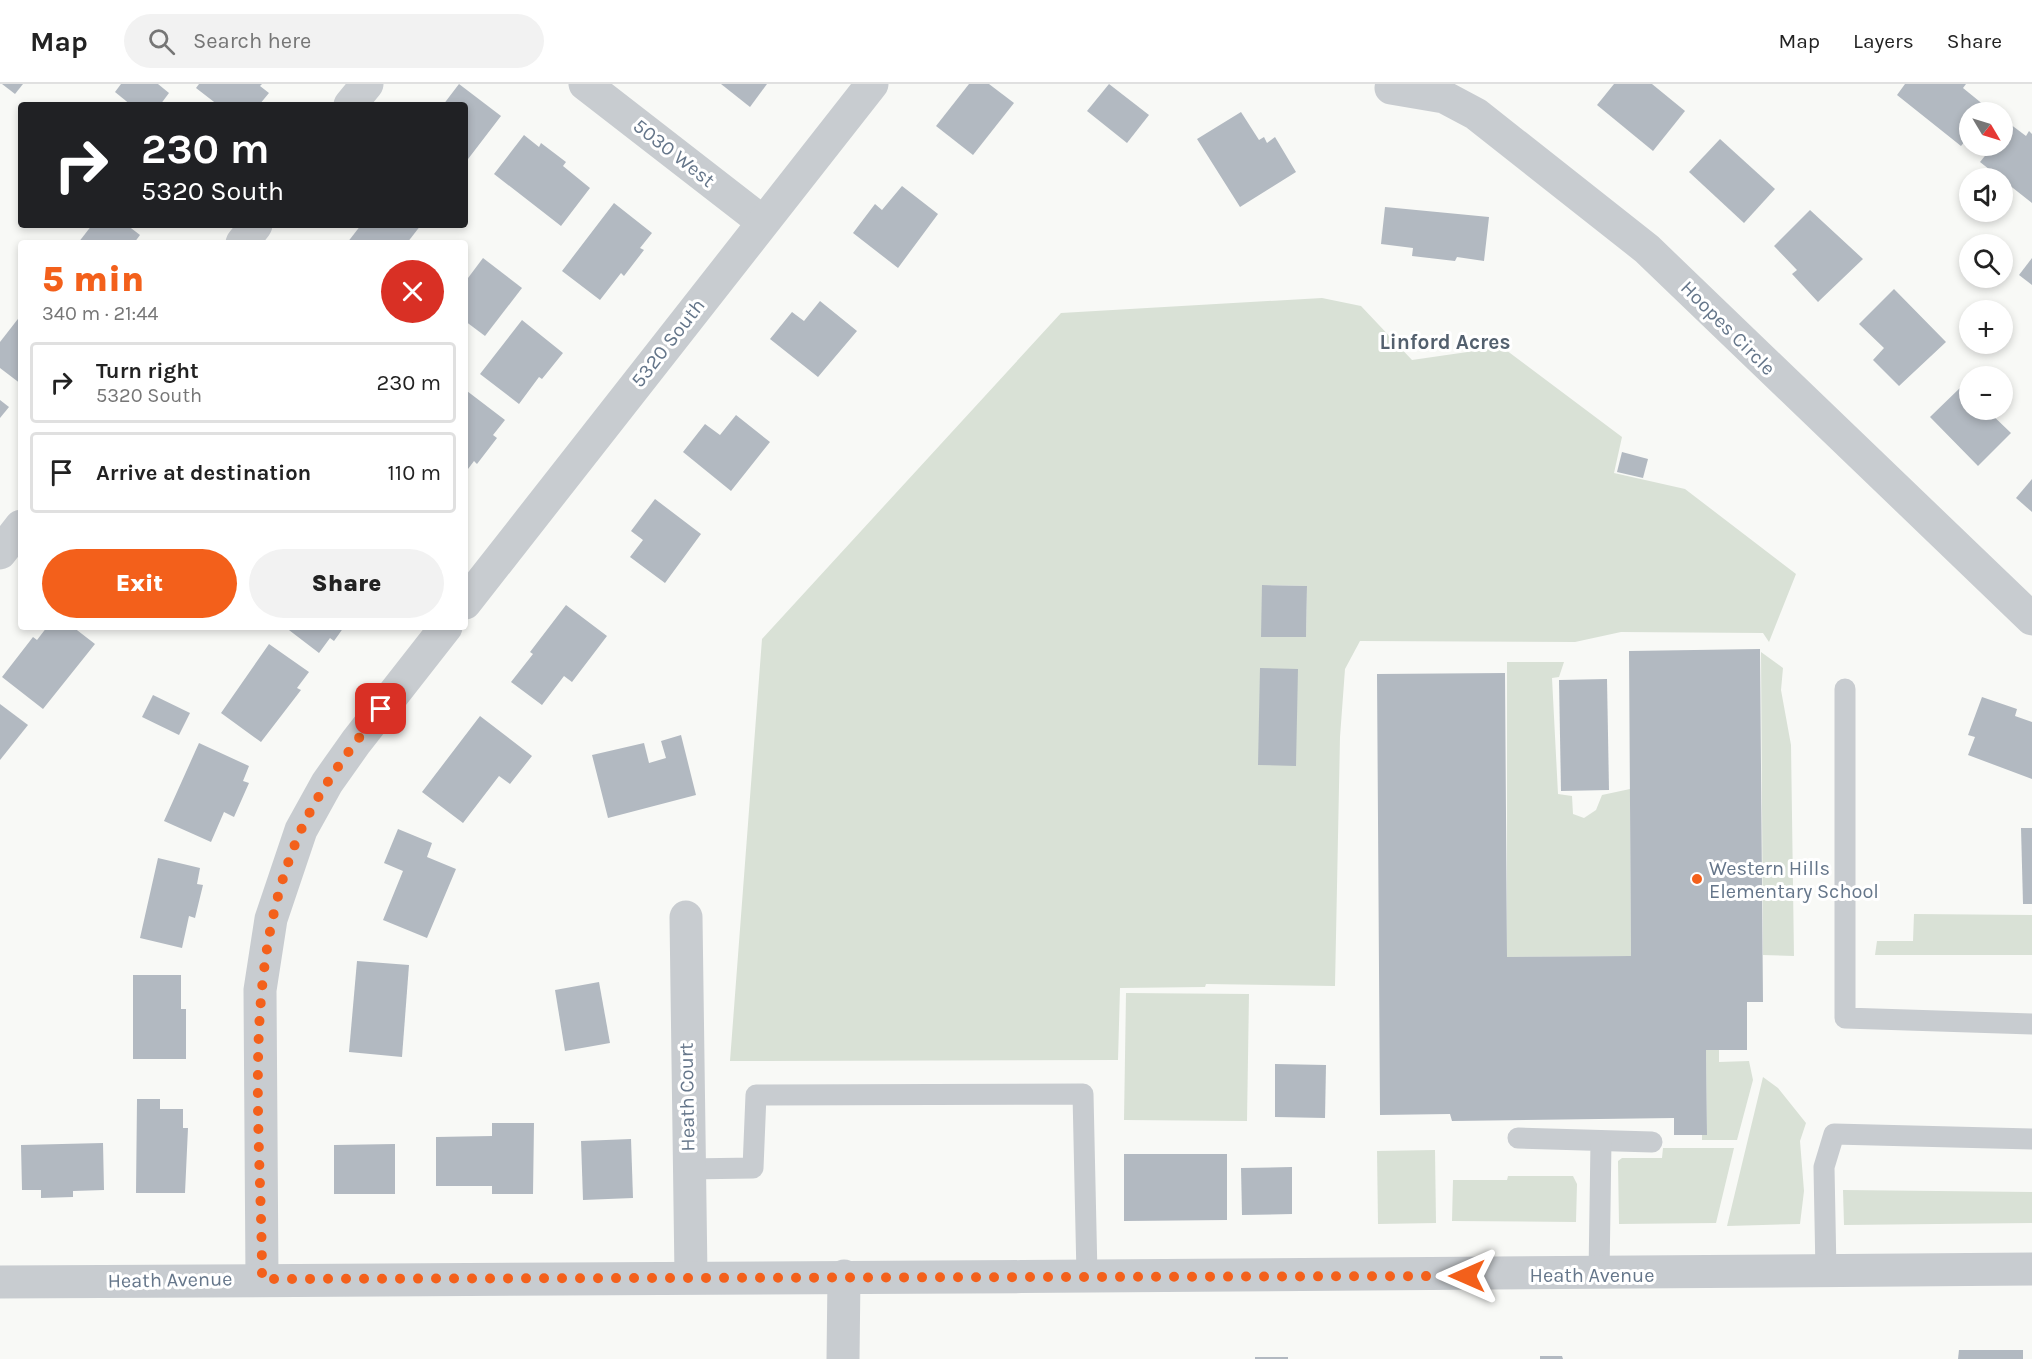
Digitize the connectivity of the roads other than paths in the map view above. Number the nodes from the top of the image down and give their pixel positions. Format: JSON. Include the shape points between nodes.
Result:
{"nodes":[{"id":1,"x":367,"y":84,"type":"edge"},
{"id":2,"x":585,"y":84,"type":"edge"},
{"id":3,"x":872,"y":84,"type":"edge"},
{"id":4,"x":1391,"y":88,"type":"dead end"},
{"id":5,"x":352,"y":102,"type":"edge"},
{"id":6,"x":763,"y":222,"type":"junction"},
{"id":7,"x":254,"y":228,"type":"edge"},
{"id":8,"x":244,"y":240,"type":"edge"},
{"id":9,"x":18,"y":530,"type":"edge"},
{"id":10,"x":0,"y":553,"type":"edge"},
{"id":11,"x":468,"y":599,"type":"edge"},
{"id":12,"x":2032,"y":620,"type":"edge"},
{"id":13,"x":444,"y":630,"type":"edge"},
{"id":14,"x":1845,"y":689,"type":"dead end"},
{"id":15,"x":686,"y":918,"type":"dead end"},
{"id":16,"x":2032,"y":1024,"type":"edge"},
{"id":17,"x":1518,"y":1138,"type":"dead end"},
{"id":18,"x":2032,"y":1139,"type":"edge"},
{"id":19,"x":1601,"y":1141,"type":"junction"},
{"id":20,"x":1652,"y":1142,"type":"dead end"},
{"id":21,"x":688,"y":1169,"type":"junction"},
{"id":22,"x":2032,"y":1269,"type":"edge"},
{"id":23,"x":1826,"y":1272,"type":"junction"},
{"id":24,"x":1087,"y":1275,"type":"junction"},
{"id":25,"x":1599,"y":1275,"type":"junction"},
{"id":26,"x":691,"y":1276,"type":"junction"},
{"id":27,"x":844,"y":1276,"type":"junction"},
{"id":28,"x":262,"y":1279,"type":"junction"},
{"id":29,"x":0,"y":1282,"type":"edge"},
{"id":30,"x":843,"y":1359,"type":"edge"}],
"edges":[{"from":1,"to":5,"type":"street"},
{"from":2,"to":6,"type":"street","name":"5030 West"},
{"from":3,"to":6,"type":"street","name":"5320 South"},
{"from":4,"to":12,"type":"street","name":"Hoopes Circle","via":[[1444,98],[1476,114],[1647,249]]},
{"from":6,"to":11,"type":"street","name":"5320 South"},
{"from":7,"to":8,"type":"street"},
{"from":9,"to":10,"type":"street"},
{"from":13,"to":28,"type":"street","via":[[327,783],[302,830],[271,919],[260,990]]},
{"from":14,"to":16,"type":"lane","via":[[1845,1018]]},
{"from":15,"to":21,"type":"street","name":"Heath Court"},
{"from":17,"to":19,"type":"lane"},
{"from":18,"to":23,"type":"lane","via":[[1834,1134],[1824,1167]]},
{"from":19,"to":20,"type":"lane"},
{"from":19,"to":25,"type":"lane"},
{"from":21,"to":24,"type":"lane","via":[[753,1168],[756,1095],[1083,1094]]},
{"from":21,"to":26,"type":"street","name":"Heath Court"},
{"from":22,"to":23,"type":"street","name":"Heath Avenue"},
{"from":23,"to":25,"type":"street","name":"Heath Avenue"},
{"from":24,"to":25,"type":"street","name":"Heath Avenue"},
{"from":24,"to":27,"type":"street","name":"Heath Avenue"},
{"from":26,"to":27,"type":"street","name":"Heath Avenue"},
{"from":26,"to":28,"type":"street","name":"Heath Avenue"},
{"from":27,"to":30,"type":"street"},
{"from":28,"to":29,"type":"street","name":"Heath Avenue"}]}
